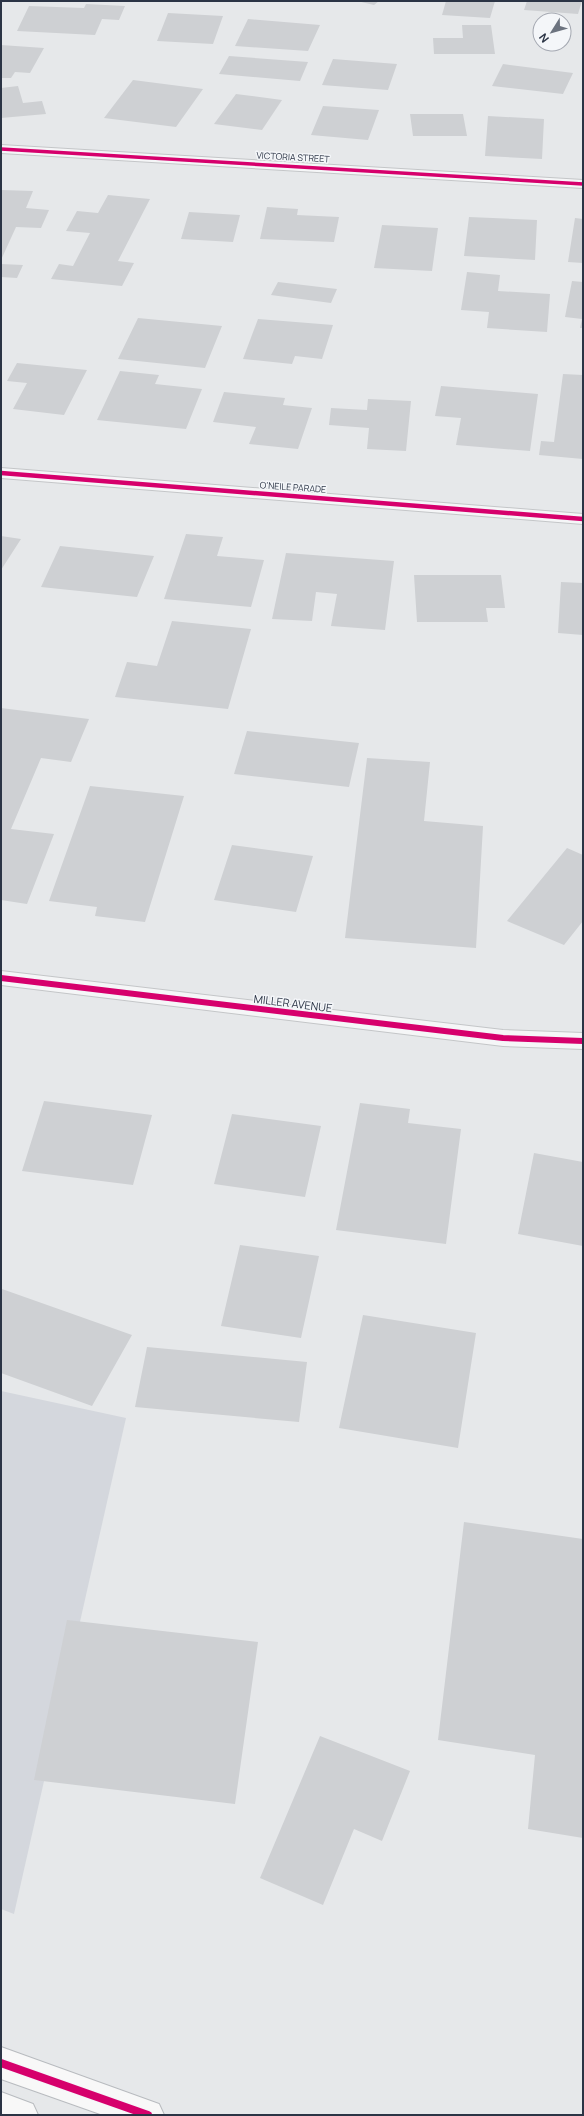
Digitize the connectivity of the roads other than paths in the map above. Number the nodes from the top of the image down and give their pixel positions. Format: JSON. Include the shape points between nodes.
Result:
{"nodes":[{"id":1,"x":1,"y":149,"type":"edge"},
{"id":2,"x":583,"y":184,"type":"edge"},
{"id":3,"x":1,"y":473,"type":"edge"},
{"id":4,"x":583,"y":519,"type":"edge"},
{"id":5,"x":1,"y":978,"type":"edge"},
{"id":6,"x":583,"y":1041,"type":"edge"},
{"id":7,"x":1,"y":2063,"type":"edge"},
{"id":8,"x":1,"y":2108,"type":"edge"},
{"id":9,"x":22,"y":2115,"type":"edge"},
{"id":10,"x":148,"y":2115,"type":"edge"}],
"edges":[{"from":1,"to":2,"type":"street","name":"VICTORIA STREET"},
{"from":3,"to":4,"type":"street","name":"O'NEILE PARADE"},
{"from":5,"to":6,"type":"street","name":"MILLER AVENUE","via":[[503,1038]]},
{"from":7,"to":10,"type":"highway"},
{"from":8,"to":9,"type":"highway"}]}
